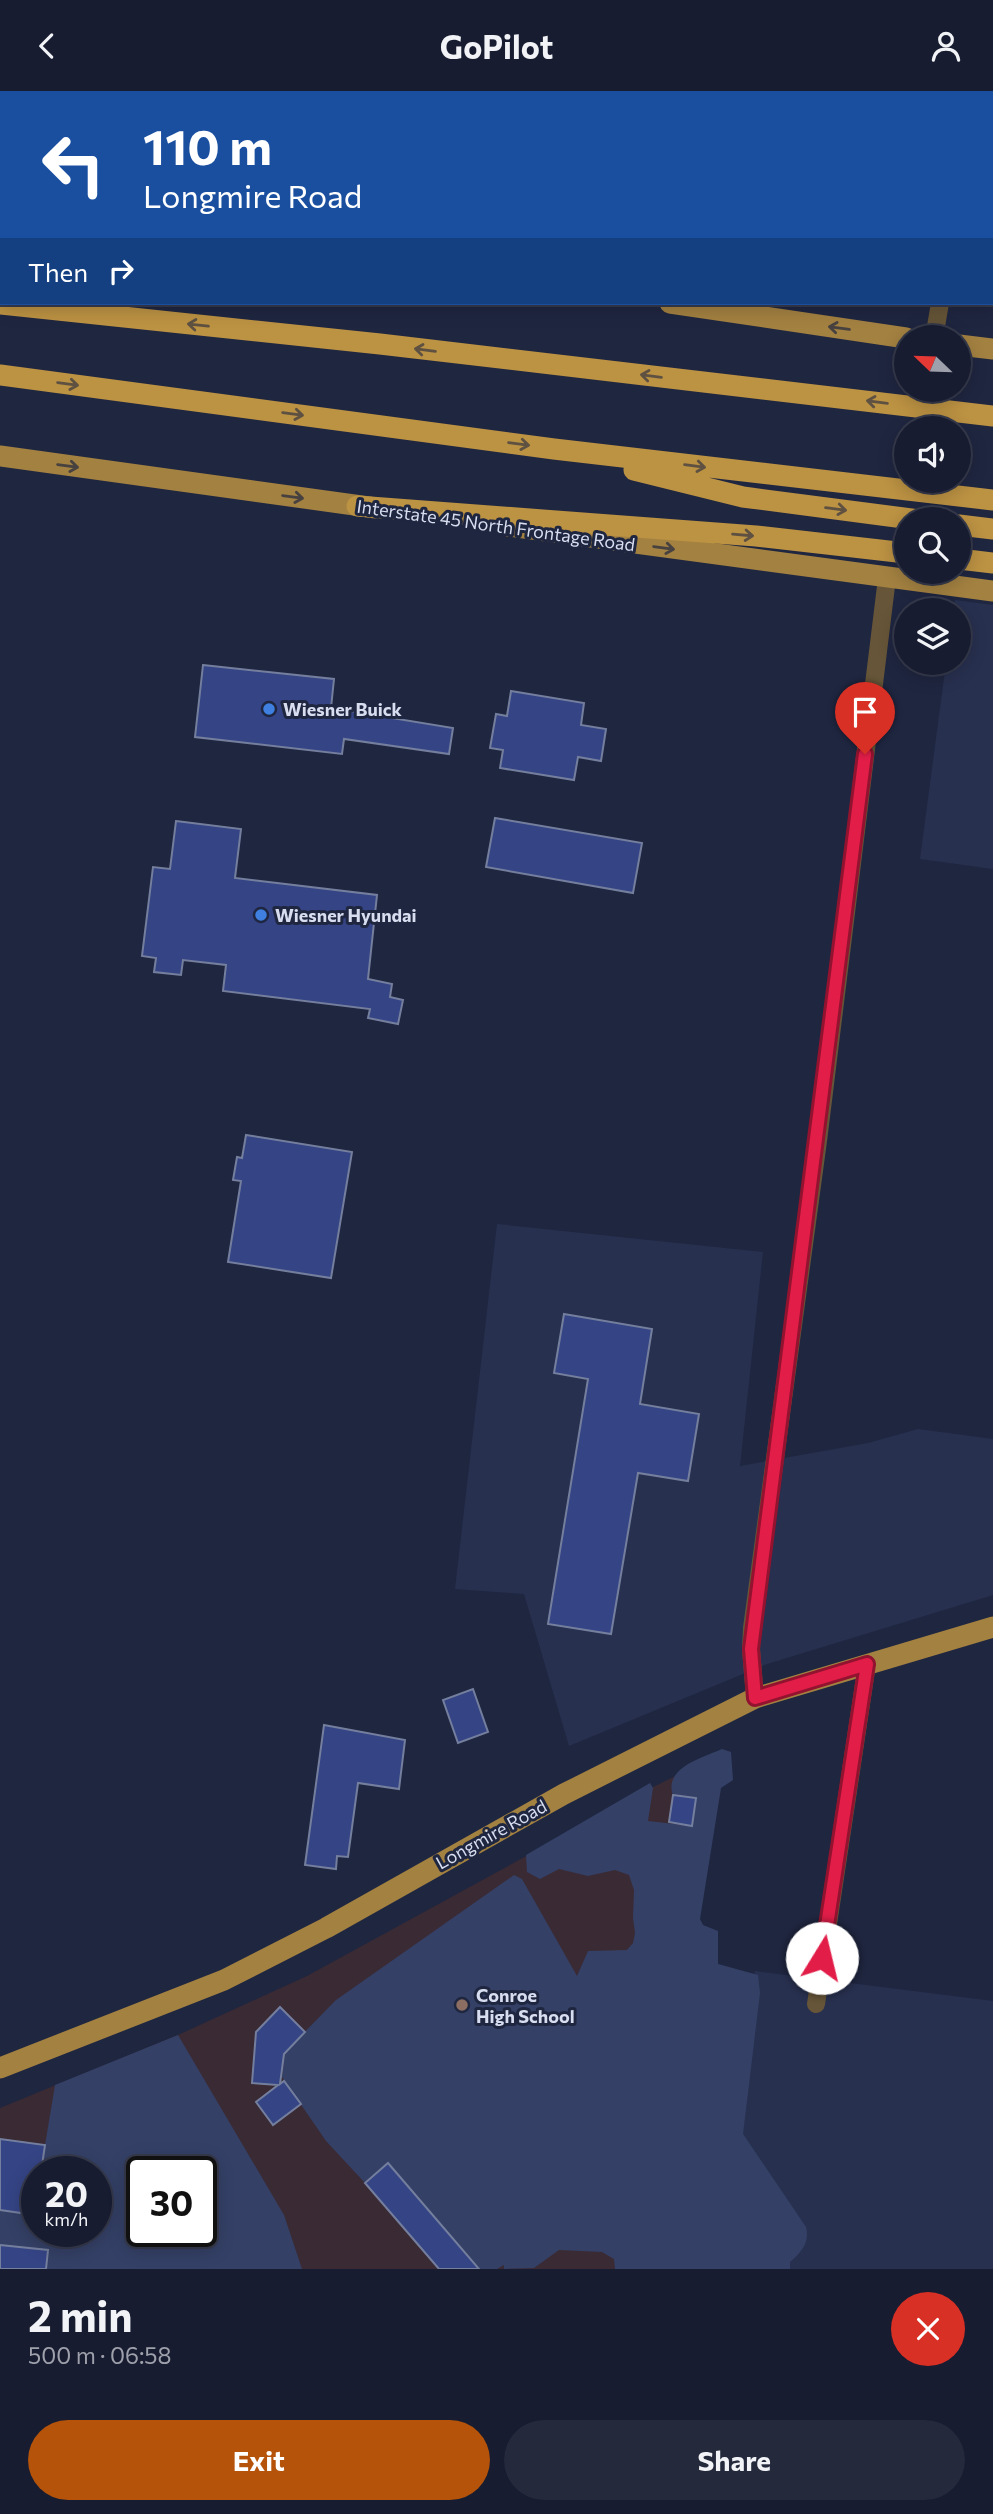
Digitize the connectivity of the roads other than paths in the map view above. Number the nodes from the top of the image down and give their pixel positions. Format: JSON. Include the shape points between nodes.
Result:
{"nodes":[{"id":1,"x":0,"y":305,"type":"edge"},
{"id":2,"x":683,"y":305,"type":"edge"},
{"id":3,"x":940,"y":305,"type":"edge"},
{"id":4,"x":936,"y":325,"type":"edge"},
{"id":5,"x":894,"y":336,"type":"edge"},
{"id":6,"x":971,"y":346,"type":"edge"},
{"id":7,"x":993,"y":349,"type":"edge"},
{"id":8,"x":0,"y":375,"type":"edge"},
{"id":9,"x":993,"y":416,"type":"edge"},
{"id":10,"x":554,"y":449,"type":"junction"},
{"id":11,"x":0,"y":456,"type":"edge"},
{"id":12,"x":993,"y":500,"type":"edge"},
{"id":13,"x":357,"y":506,"type":"junction"},
{"id":14,"x":894,"y":517,"type":"edge"},
{"id":15,"x":971,"y":526,"type":"edge"},
{"id":16,"x":993,"y":529,"type":"edge"},
{"id":17,"x":894,"y":552,"type":"edge"},
{"id":18,"x":971,"y":560,"type":"edge"},
{"id":19,"x":993,"y":563,"type":"edge"},
{"id":20,"x":887,"y":578,"type":"junction"},
{"id":21,"x":993,"y":591,"type":"edge"},
{"id":22,"x":993,"y":1627,"type":"edge"},
{"id":23,"x":867,"y":1664,"type":"junction"},
{"id":24,"x":755,"y":1698,"type":"junction"},
{"id":25,"x":816,"y":2004,"type":"dead end"},
{"id":26,"x":0,"y":2068,"type":"edge"}],
"edges":[{"from":9,"to":1,"type":"highway","one_way":true},
{"from":5,"to":2,"type":"main road","one_way":true},
{"from":3,"to":4,"type":"street"},
{"from":6,"to":7,"type":"main road"},
{"from":8,"to":10,"type":"highway","one_way":true},
{"from":10,"to":12,"type":"highway","one_way":true},
{"from":10,"to":14,"type":"highway","one_way":true,"via":[[743,498]]},
{"from":11,"to":13,"type":"main road","name":"Interstate 45 North Frontage Road","one_way":true},
{"from":13,"to":17,"type":"highway","one_way":true,"via":[[742,535]]},
{"from":13,"to":20,"type":"main road","name":"Interstate 45 North Frontage Road","one_way":true},
{"from":15,"to":16,"type":"highway"},
{"from":18,"to":19,"type":"highway"},
{"from":20,"to":21,"type":"main road","name":"Interstate 45 North Frontage Road"},
{"from":20,"to":24,"type":"street","via":[[752,1628]]},
{"from":22,"to":23,"type":"main road","name":"Longmire Road"},
{"from":23,"to":24,"type":"main road","name":"Longmire Road"},
{"from":23,"to":25,"type":"street"},
{"from":24,"to":26,"type":"main road","name":"Longmire Road","via":[[564,1794],[224,1980]]}]}
